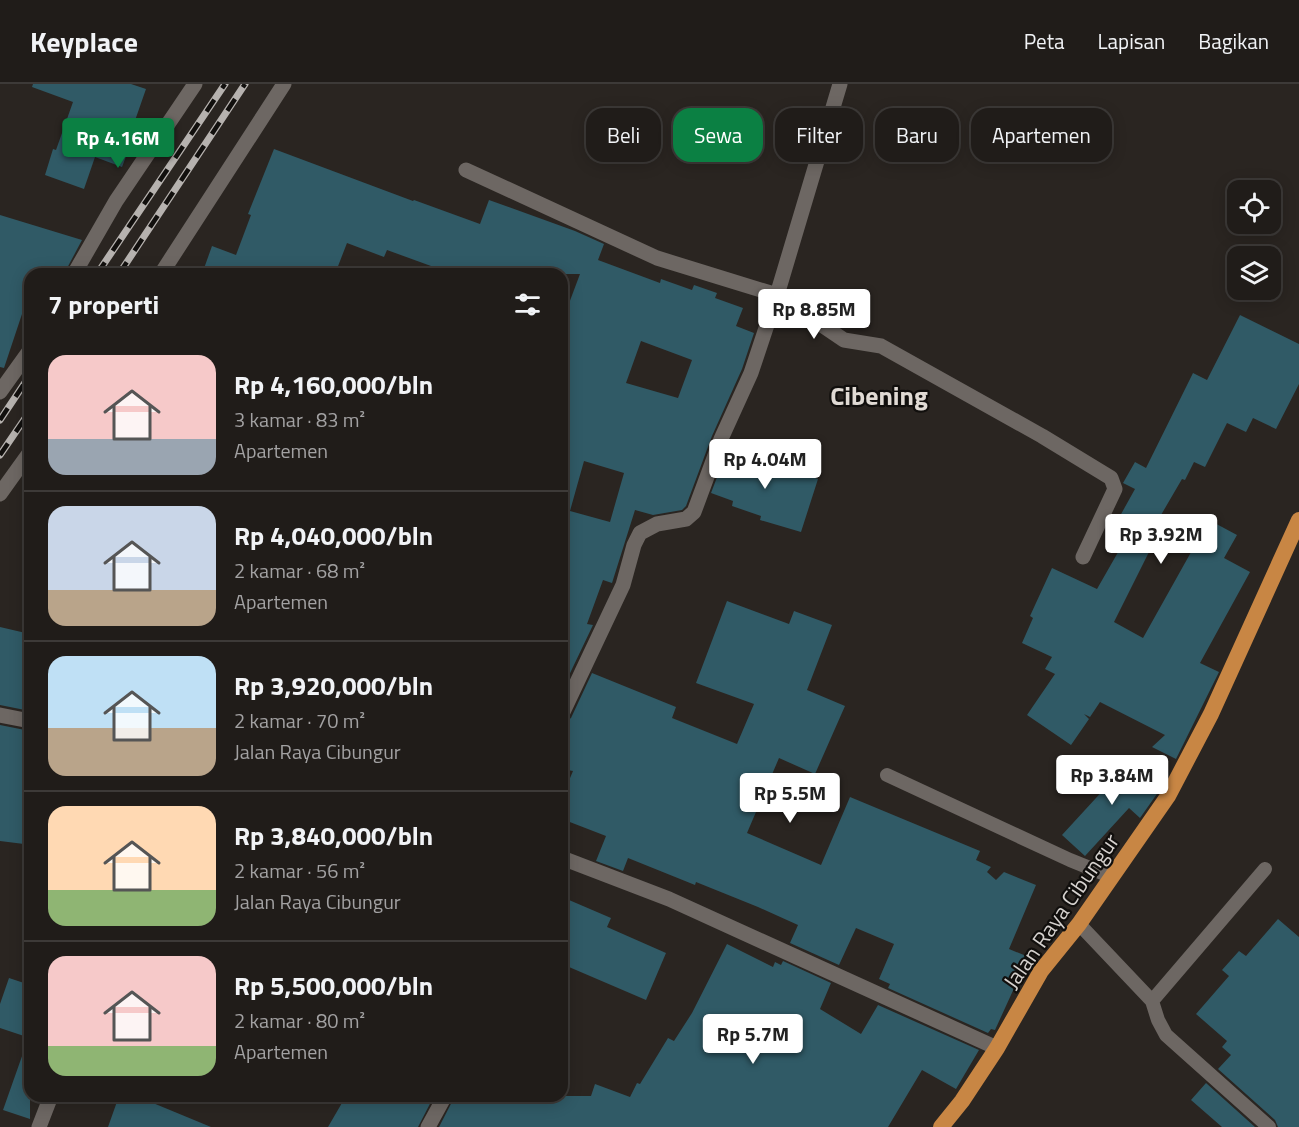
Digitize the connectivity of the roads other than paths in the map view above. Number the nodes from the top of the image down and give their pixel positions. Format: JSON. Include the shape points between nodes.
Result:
{"nodes":[{"id":1,"x":195,"y":84,"type":"edge"},
{"id":2,"x":284,"y":84,"type":"edge"},
{"id":3,"x":840,"y":84,"type":"edge"},
{"id":4,"x":466,"y":170,"type":"dead end"},
{"id":5,"x":77,"y":268,"type":"edge"},
{"id":6,"x":165,"y":268,"type":"edge"},
{"id":7,"x":777,"y":295,"type":"junction"},
{"id":8,"x":24,"y":358,"type":"edge"},
{"id":9,"x":0,"y":392,"type":"edge"},
{"id":10,"x":24,"y":460,"type":"edge"},
{"id":11,"x":0,"y":494,"type":"edge"},
{"id":12,"x":1299,"y":520,"type":"edge"},
{"id":13,"x":1083,"y":557,"type":"dead end"},
{"id":14,"x":568,"y":701,"type":"edge"},
{"id":15,"x":0,"y":715,"type":"edge"},
{"id":16,"x":24,"y":720,"type":"edge"},
{"id":17,"x":887,"y":775,"type":"dead end"},
{"id":18,"x":568,"y":860,"type":"edge"},
{"id":19,"x":1265,"y":869,"type":"dead end"},
{"id":20,"x":1112,"y":877,"type":"junction"},
{"id":21,"x":1079,"y":924,"type":"junction"},
{"id":22,"x":1152,"y":1001,"type":"junction"},
{"id":23,"x":997,"y":1048,"type":"junction"},
{"id":24,"x":49,"y":1102,"type":"edge"},
{"id":25,"x":441,"y":1102,"type":"edge"},
{"id":26,"x":39,"y":1127,"type":"edge"},
{"id":27,"x":428,"y":1127,"type":"edge"},
{"id":28,"x":941,"y":1127,"type":"edge"},
{"id":29,"x":1269,"y":1127,"type":"edge"}],
"edges":[{"from":1,"to":5,"type":"street","via":[[116,201]]},
{"from":2,"to":6,"type":"street"},
{"from":3,"to":7,"type":"street"},
{"from":4,"to":7,"type":"street","via":[[657,258]]},
{"from":7,"to":13,"type":"street","via":[[794,311],[844,340],[881,346],[1112,478],[1115,489]]},
{"from":7,"to":14,"type":"street","via":[[751,373],[694,512],[686,519],[657,524],[640,533],[623,585]]},
{"from":8,"to":9,"type":"street"},
{"from":10,"to":11,"type":"street"},
{"from":12,"to":20,"type":"highway","name":"Jalan Raya Cibungur","via":[[1181,772]]},
{"from":15,"to":16,"type":"street"},
{"from":17,"to":20,"type":"lane"},
{"from":18,"to":23,"type":"street","via":[[680,903]]},
{"from":19,"to":22,"type":"lane"},
{"from":20,"to":21,"type":"highway","name":"Jalan Raya Cibungur"},
{"from":21,"to":22,"type":"lane"},
{"from":21,"to":23,"type":"highway","name":"Jalan Raya Cibungur","via":[[1041,971]]},
{"from":22,"to":29,"type":"lane","via":[[1167,1035]]},
{"from":23,"to":28,"type":"highway","name":"Jalan Raya Cibungur"},
{"from":24,"to":26,"type":"street"},
{"from":25,"to":27,"type":"street"}]}
